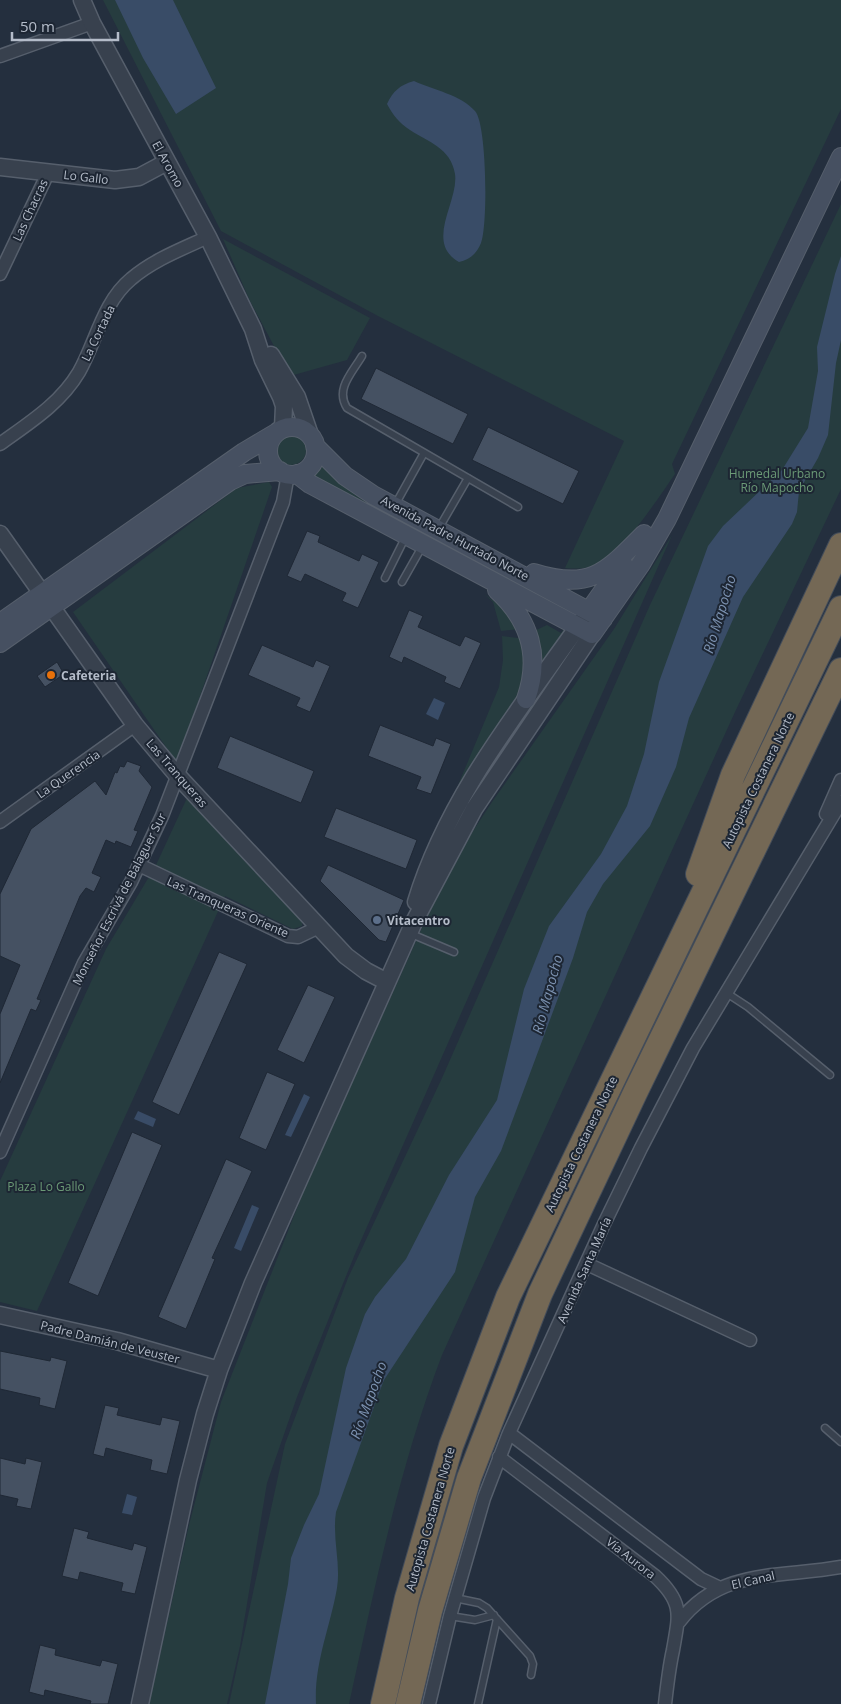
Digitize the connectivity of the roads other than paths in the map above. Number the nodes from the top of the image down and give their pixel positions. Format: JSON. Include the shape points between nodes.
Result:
{"nodes":[{"id":1,"x":82,"y":0,"type":"edge"},
{"id":2,"x":92,"y":23,"type":"junction"},
{"id":3,"x":0,"y":56,"type":"edge"},
{"id":4,"x":841,"y":157,"type":"edge"},
{"id":5,"x":167,"y":162,"type":"junction"},
{"id":6,"x":0,"y":167,"type":"edge"},
{"id":7,"x":48,"y":173,"type":"junction"},
{"id":8,"x":208,"y":237,"type":"junction"},
{"id":9,"x":0,"y":274,"type":"edge"},
{"id":10,"x":253,"y":329,"type":"junction"},
{"id":11,"x":362,"y":356,"type":"dead end"},
{"id":12,"x":280,"y":431,"type":"junction"},
{"id":13,"x":313,"y":441,"type":"junction"},
{"id":14,"x":0,"y":444,"type":"edge"},
{"id":15,"x":424,"y":452,"type":"junction"},
{"id":16,"x":288,"y":473,"type":"junction"},
{"id":17,"x":685,"y":477,"type":"junction"},
{"id":18,"x":468,"y":478,"type":"junction"},
{"id":19,"x":394,"y":506,"type":"junction"},
{"id":20,"x":518,"y":507,"type":"dead end"},
{"id":21,"x":439,"y":530,"type":"junction"},
{"id":22,"x":0,"y":534,"type":"edge"},
{"id":23,"x":644,"y":534,"type":"junction"},
{"id":24,"x":406,"y":535,"type":"junction"},
{"id":25,"x":423,"y":544,"type":"junction"},
{"id":26,"x":841,"y":545,"type":"edge"},
{"id":27,"x":497,"y":560,"type":"junction"},
{"id":28,"x":473,"y":571,"type":"junction"},
{"id":29,"x":385,"y":578,"type":"dead end"},
{"id":30,"x":402,"y":582,"type":"dead end"},
{"id":31,"x":46,"y":600,"type":"junction"},
{"id":32,"x":841,"y":608,"type":"edge"},
{"id":33,"x":596,"y":615,"type":"junction"},
{"id":34,"x":0,"y":623,"type":"edge"},
{"id":35,"x":585,"y":631,"type":"junction"},
{"id":36,"x":0,"y":643,"type":"edge"},
{"id":37,"x":841,"y":670,"type":"edge"},
{"id":38,"x":526,"y":700,"type":"junction"},
{"id":39,"x":135,"y":726,"type":"junction"},
{"id":40,"x":177,"y":775,"type":"junction"},
{"id":41,"x":841,"y":780,"type":"edge"},
{"id":42,"x":841,"y":802,"type":"edge"},
{"id":43,"x":0,"y":822,"type":"edge"},
{"id":44,"x":803,"y":864,"type":"junction"},
{"id":45,"x":139,"y":865,"type":"junction"},
{"id":46,"x":319,"y":927,"type":"junction"},
{"id":47,"x":411,"y":927,"type":"junction"},
{"id":48,"x":679,"y":943,"type":"junction"},
{"id":49,"x":454,"y":952,"type":"dead end"},
{"id":50,"x":387,"y":982,"type":"junction"},
{"id":51,"x":725,"y":992,"type":"junction"},
{"id":52,"x":830,"y":1075,"type":"dead end"},
{"id":53,"x":0,"y":1152,"type":"edge"},
{"id":54,"x":587,"y":1264,"type":"junction"},
{"id":55,"x":0,"y":1315,"type":"edge"},
{"id":56,"x":750,"y":1340,"type":"dead end"},
{"id":57,"x":219,"y":1370,"type":"junction"},
{"id":58,"x":825,"y":1428,"type":"dead end"},
{"id":59,"x":510,"y":1434,"type":"junction"},
{"id":60,"x":841,"y":1442,"type":"edge"},
{"id":61,"x":499,"y":1457,"type":"junction"},
{"id":62,"x":841,"y":1568,"type":"edge"},
{"id":63,"x":720,"y":1588,"type":"junction"},
{"id":64,"x":455,"y":1598,"type":"junction"},
{"id":65,"x":450,"y":1616,"type":"junction"},
{"id":66,"x":496,"y":1617,"type":"junction"},
{"id":67,"x":679,"y":1622,"type":"junction"},
{"id":68,"x":531,"y":1675,"type":"dead end"},
{"id":69,"x":140,"y":1704,"type":"edge"},
{"id":70,"x":382,"y":1704,"type":"edge"},
{"id":71,"x":408,"y":1704,"type":"edge"},
{"id":72,"x":429,"y":1704,"type":"edge"},
{"id":73,"x":478,"y":1704,"type":"edge"},
{"id":74,"x":665,"y":1704,"type":"edge"}],
"edges":[{"from":1,"to":2,"type":"street","name":"El Aromo"},
{"from":2,"to":3,"type":"street"},
{"from":2,"to":5,"type":"street","name":"El Aromo"},
{"from":4,"to":17,"type":"main road"},
{"from":5,"to":7,"type":"street","name":"Lo Gallo","via":[[128,180]]},
{"from":5,"to":8,"type":"street","name":"El Aromo"},
{"from":6,"to":7,"type":"street","name":"Lo Gallo"},
{"from":7,"to":9,"type":"street","name":"Las Chacras"},
{"from":8,"to":10,"type":"street","name":"El Aromo"},
{"from":8,"to":14,"type":"street","name":"La Cortada","via":[[151,265],[130,280],[111,304],[72,383],[53,404]]},
{"from":10,"to":12,"type":"street","name":"El Aromo","via":[[284,406]]},
{"from":10,"to":13,"type":"street","name":"El Aromo","via":[[297,397]]},
{"from":11,"to":15,"type":"lane","via":[[343,387],[347,408]]},
{"from":12,"to":13,"type":"main road","via":[[293,427],[302,429]]},
{"from":12,"to":16,"type":"main road","via":[[268,453],[270,460]]},
{"from":12,"to":31,"type":"main road","via":[[244,452]]},
{"from":13,"to":16,"type":"main road","via":[[316,454],[309,467]]},
{"from":13,"to":19,"type":"main road","name":"Avenida Padre Hurtado Norte","via":[[345,476]]},
{"from":15,"to":18,"type":"lane"},
{"from":15,"to":19,"type":"lane"},
{"from":16,"to":24,"type":"main road","name":"Avenida Padre Hurtado Norte"},
{"from":16,"to":31,"type":"main road","via":[[246,474],[230,481]]},
{"from":16,"to":40,"type":"street","name":"Monseñor Escrivá de Balaguer Sur","via":[[282,502]]},
{"from":17,"to":23,"type":"main road"},
{"from":17,"to":33,"type":"main road","via":[[681,492],[641,564]]},
{"from":18,"to":20,"type":"lane"},
{"from":18,"to":21,"type":"lane"},
{"from":19,"to":21,"type":"main road","name":"Avenida Padre Hurtado Norte"},
{"from":21,"to":27,"type":"main road","name":"Avenida Padre Hurtado Norte"},
{"from":22,"to":31,"type":"street","name":"Las Tranqueras"},
{"from":23,"to":27,"type":"main road","via":[[611,567],[580,579],[556,579]]},
{"from":23,"to":33,"type":"main road"},
{"from":24,"to":25,"type":"main road","name":"Avenida Padre Hurtado Norte"},
{"from":24,"to":29,"type":"lane"},
{"from":25,"to":28,"type":"main road","name":"Avenida Padre Hurtado Norte"},
{"from":25,"to":30,"type":"lane"},
{"from":26,"to":48,"type":"highway","via":[[733,775],[688,903]]},
{"from":27,"to":33,"type":"main road","name":"Avenida Padre Hurtado Norte"},
{"from":28,"to":35,"type":"main road","name":"Avenida Padre Hurtado Norte"},
{"from":28,"to":38,"type":"main road","via":[[507,600],[527,630],[534,664]]},
{"from":31,"to":34,"type":"main road"},
{"from":31,"to":36,"type":"main road"},
{"from":31,"to":39,"type":"street","name":"Las Tranqueras"},
{"from":32,"to":48,"type":"highway","name":"Autopista Costanera Norte"},
{"from":33,"to":35,"type":"main road"},
{"from":35,"to":38,"type":"street"},
{"from":35,"to":47,"type":"street","via":[[479,801]]},
{"from":37,"to":71,"type":"highway","name":"Autopista Costanera Norte","via":[[639,1084],[537,1302],[469,1478],[430,1611]]},
{"from":38,"to":47,"type":"street","via":[[455,806],[419,892]]},
{"from":39,"to":40,"type":"street","name":"Las Tranqueras"},
{"from":39,"to":43,"type":"street","name":"La Querencia"},
{"from":40,"to":45,"type":"street","name":"Monseñor Escrivá de Balaguer Sur"},
{"from":40,"to":46,"type":"street","name":"Las Tranqueras"},
{"from":41,"to":44,"type":"street","name":"Avenida Santa María"},
{"from":42,"to":44,"type":"street","name":"Avenida Santa María"},
{"from":44,"to":51,"type":"street","name":"Avenida Santa María"},
{"from":45,"to":46,"type":"street","name":"Las Tranqueras Oriente","via":[[288,936],[303,935]]},
{"from":45,"to":53,"type":"street","name":"Monseñor Escrivá de Balaguer Sur","via":[[84,964]]},
{"from":46,"to":50,"type":"street","name":"Las Tranqueras","via":[[346,956],[366,972]]},
{"from":47,"to":49,"type":"lane"},
{"from":47,"to":50,"type":"street"},
{"from":48,"to":70,"type":"highway","name":"Autopista Costanera Norte","via":[[541,1226],[480,1367],[450,1446],[426,1524]]},
{"from":50,"to":57,"type":"street","via":[[253,1284]]},
{"from":51,"to":52,"type":"lane"},
{"from":51,"to":54,"type":"street","name":"Avenida Santa María","via":[[654,1122]]},
{"from":54,"to":56,"type":"street"},
{"from":54,"to":59,"type":"street","name":"Avenida Santa María"},
{"from":55,"to":57,"type":"street","name":"Padre Damián de Veuster","via":[[118,1341]]},
{"from":57,"to":69,"type":"street","via":[[188,1480]]},
{"from":58,"to":60,"type":"lane"},
{"from":59,"to":61,"type":"street","name":"Avenida Santa María"},
{"from":59,"to":63,"type":"street","name":"Vía Aurora","via":[[701,1580]]},
{"from":61,"to":64,"type":"street","name":"Avenida Santa María"},
{"from":61,"to":67,"type":"street","name":"Vía Aurora","via":[[662,1583],[673,1599]]},
{"from":62,"to":63,"type":"street","name":"El Canal","via":[[766,1575]]},
{"from":63,"to":67,"type":"street","name":"El Canal","via":[[700,1600]]},
{"from":64,"to":65,"type":"street","name":"Avenida Santa María"},
{"from":64,"to":66,"type":"lane","via":[[479,1603]]},
{"from":65,"to":66,"type":"lane","via":[[476,1620]]},
{"from":65,"to":72,"type":"street","name":"Avenida Santa María"},
{"from":66,"to":68,"type":"lane","via":[[530,1656],[534,1664]]},
{"from":66,"to":73,"type":"lane"},
{"from":67,"to":74,"type":"street","name":"Vía Aurora"}]}
